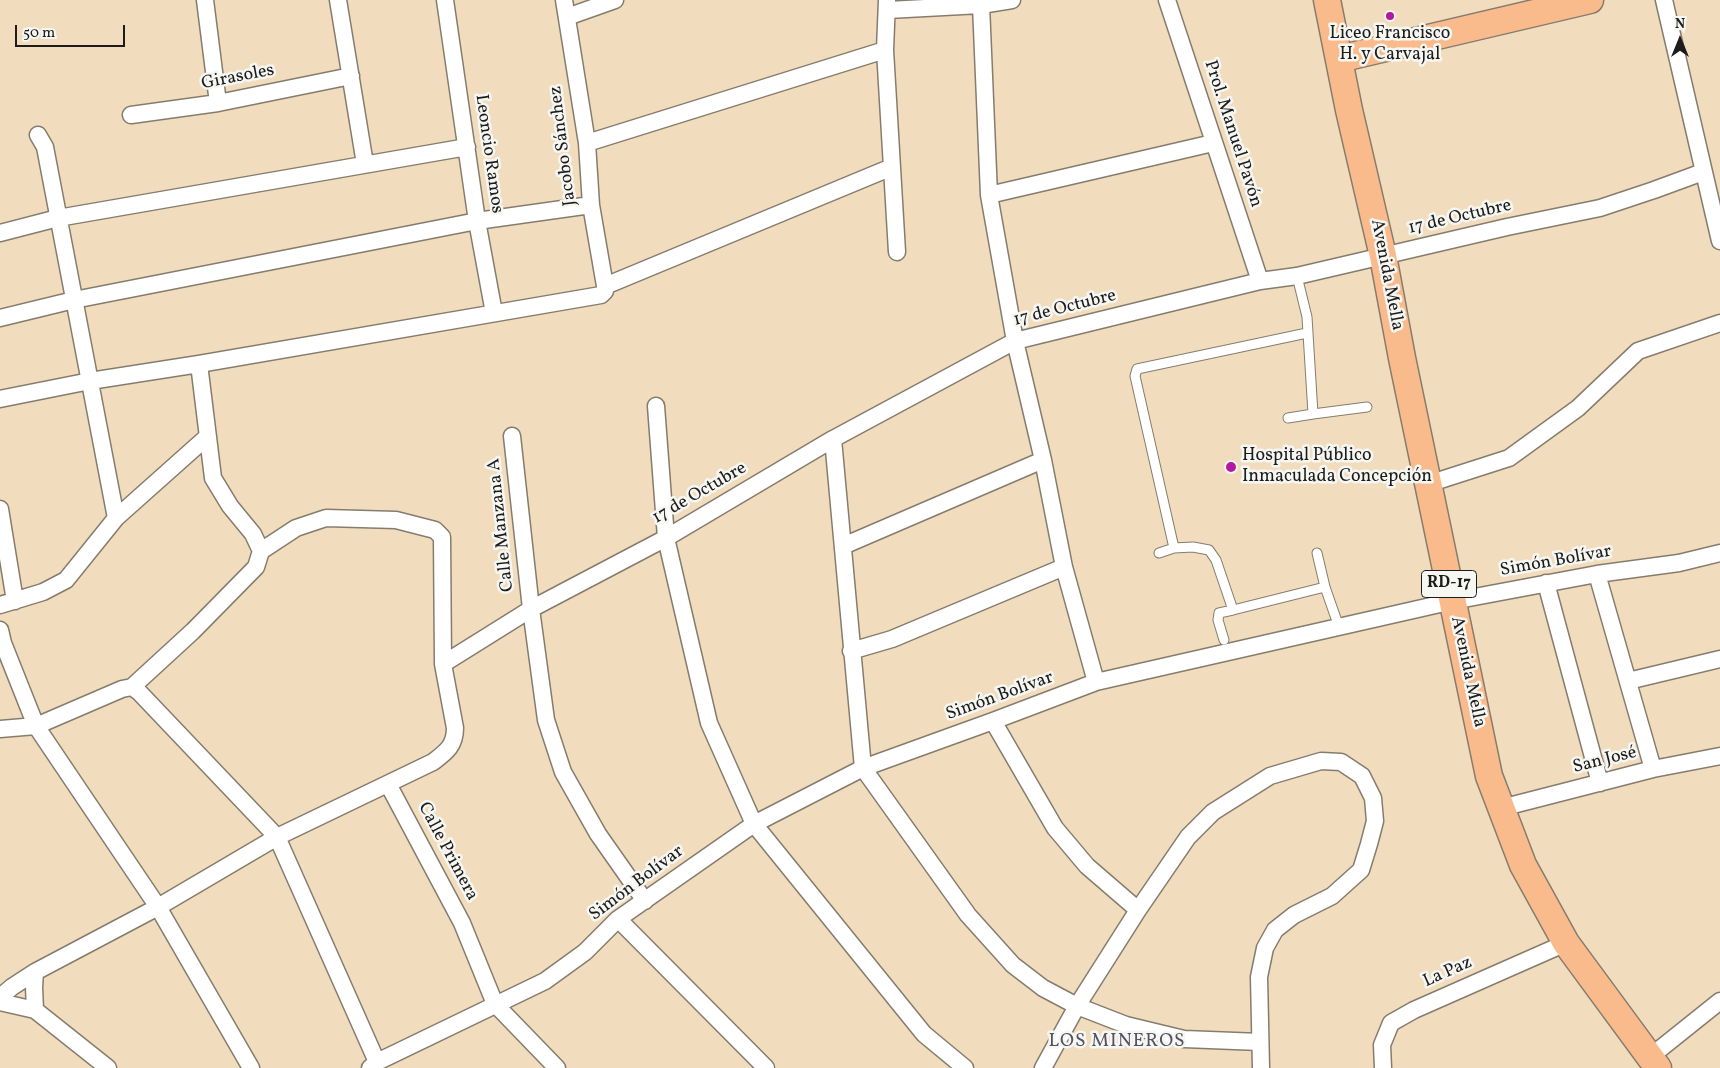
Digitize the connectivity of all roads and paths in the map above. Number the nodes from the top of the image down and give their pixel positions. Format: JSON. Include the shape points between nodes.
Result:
{"nodes":[{"id":1,"x":205,"y":0,"type":"edge"},
{"id":2,"x":338,"y":0,"type":"edge"},
{"id":3,"x":445,"y":0,"type":"edge"},
{"id":4,"x":564,"y":0,"type":"edge"},
{"id":5,"x":615,"y":0,"type":"edge"},
{"id":6,"x":1012,"y":0,"type":"edge"},
{"id":7,"x":1167,"y":0,"type":"edge"},
{"id":8,"x":1327,"y":0,"type":"edge"},
{"id":9,"x":1590,"y":0,"type":"edge"},
{"id":10,"x":1664,"y":0,"type":"edge"},
{"id":11,"x":887,"y":5,"type":"edge"},
{"id":12,"x":981,"y":5,"type":"junction"},
{"id":13,"x":567,"y":17,"type":"junction"},
{"id":14,"x":885,"y":50,"type":"junction"},
{"id":15,"x":1339,"y":59,"type":"junction"},
{"id":16,"x":351,"y":76,"type":"junction"},
{"id":17,"x":218,"y":103,"type":"junction"},
{"id":18,"x":131,"y":115,"type":"dead end"},
{"id":19,"x":38,"y":135,"type":"dead end"},
{"id":20,"x":587,"y":142,"type":"junction"},
{"id":21,"x":1213,"y":144,"type":"junction"},
{"id":22,"x":467,"y":147,"type":"junction"},
{"id":23,"x":366,"y":164,"type":"junction"},
{"id":24,"x":892,"y":167,"type":"junction"},
{"id":25,"x":1703,"y":172,"type":"junction"},
{"id":26,"x":990,"y":195,"type":"junction"},
{"id":27,"x":591,"y":205,"type":"junction"},
{"id":28,"x":58,"y":218,"type":"junction"},
{"id":29,"x":1718,"y":220,"type":"edge"},
{"id":30,"x":477,"y":222,"type":"junction"},
{"id":31,"x":0,"y":234,"type":"edge"},
{"id":32,"x":1720,"y":241,"type":"edge"},
{"id":33,"x":897,"y":252,"type":"dead end"},
{"id":34,"x":1383,"y":256,"type":"junction"},
{"id":35,"x":1297,"y":276,"type":"junction"},
{"id":36,"x":1260,"y":281,"type":"junction"},
{"id":37,"x":605,"y":286,"type":"junction"},
{"id":38,"x":74,"y":300,"type":"junction"},
{"id":39,"x":494,"y":313,"type":"junction"},
{"id":40,"x":0,"y":318,"type":"edge"},
{"id":41,"x":1720,"y":323,"type":"edge"},
{"id":42,"x":1307,"y":333,"type":"junction"},
{"id":43,"x":1016,"y":341,"type":"junction"},
{"id":44,"x":199,"y":364,"type":"junction"},
{"id":45,"x":90,"y":381,"type":"junction"},
{"id":46,"x":0,"y":400,"type":"edge"},
{"id":47,"x":656,"y":406,"type":"dead end"},
{"id":48,"x":1367,"y":407,"type":"dead end"},
{"id":49,"x":1313,"y":414,"type":"junction"},
{"id":50,"x":1288,"y":418,"type":"dead end"},
{"id":51,"x":208,"y":436,"type":"junction"},
{"id":52,"x":512,"y":436,"type":"dead end"},
{"id":53,"x":833,"y":439,"type":"junction"},
{"id":54,"x":1043,"y":460,"type":"junction"},
{"id":55,"x":1428,"y":484,"type":"junction"},
{"id":56,"x":0,"y":509,"type":"edge"},
{"id":57,"x":116,"y":518,"type":"junction"},
{"id":58,"x":666,"y":538,"type":"junction"},
{"id":59,"x":843,"y":546,"type":"junction"},
{"id":60,"x":1174,"y":548,"type":"junction"},
{"id":61,"x":261,"y":551,"type":"junction"},
{"id":62,"x":1159,"y":553,"type":"dead end"},
{"id":63,"x":1318,"y":553,"type":"dead end"},
{"id":64,"x":1720,"y":553,"type":"edge"},
{"id":65,"x":1064,"y":567,"type":"junction"},
{"id":66,"x":1597,"y":574,"type":"junction"},
{"id":67,"x":1546,"y":583,"type":"junction"},
{"id":68,"x":1325,"y":587,"type":"junction"},
{"id":69,"x":1453,"y":601,"type":"junction"},
{"id":70,"x":8,"y":603,"type":"edge"},
{"id":71,"x":531,"y":609,"type":"junction"},
{"id":72,"x":1233,"y":610,"type":"junction"},
{"id":73,"x":1339,"y":627,"type":"junction"},
{"id":74,"x":0,"y":630,"type":"edge"},
{"id":75,"x":1224,"y":640,"type":"dead end"},
{"id":76,"x":851,"y":651,"type":"junction"},
{"id":77,"x":1720,"y":659,"type":"edge"},
{"id":78,"x":443,"y":664,"type":"junction"},
{"id":79,"x":1096,"y":682,"type":"junction"},
{"id":80,"x":1628,"y":682,"type":"junction"},
{"id":81,"x":132,"y":687,"type":"junction"},
{"id":82,"x":993,"y":721,"type":"junction"},
{"id":83,"x":36,"y":726,"type":"junction"},
{"id":84,"x":0,"y":729,"type":"edge"},
{"id":85,"x":1720,"y":756,"type":"edge"},
{"id":86,"x":862,"y":768,"type":"junction"},
{"id":87,"x":1653,"y":769,"type":"junction"},
{"id":88,"x":1600,"y":783,"type":"junction"},
{"id":89,"x":388,"y":784,"type":"junction"},
{"id":90,"x":1501,"y":808,"type":"junction"},
{"id":91,"x":754,"y":824,"type":"junction"},
{"id":92,"x":277,"y":838,"type":"junction"},
{"id":93,"x":645,"y":901,"type":"junction"},
{"id":94,"x":158,"y":906,"type":"junction"},
{"id":95,"x":1138,"y":910,"type":"junction"},
{"id":96,"x":618,"y":919,"type":"junction"},
{"id":97,"x":1566,"y":943,"type":"junction"},
{"id":98,"x":35,"y":972,"type":"junction"},
{"id":99,"x":4,"y":988,"type":"edge"},
{"id":100,"x":1720,"y":1001,"type":"edge"},
{"id":101,"x":0,"y":1002,"type":"edge"},
{"id":102,"x":495,"y":1004,"type":"junction"},
{"id":103,"x":1077,"y":1006,"type":"junction"},
{"id":104,"x":35,"y":1010,"type":"junction"},
{"id":105,"x":1260,"y":1042,"type":"junction"},
{"id":106,"x":1654,"y":1063,"type":"edge"},
{"id":107,"x":373,"y":1065,"type":"edge"},
{"id":108,"x":108,"y":1068,"type":"edge"},
{"id":109,"x":251,"y":1068,"type":"edge"},
{"id":110,"x":557,"y":1068,"type":"edge"},
{"id":111,"x":766,"y":1068,"type":"edge"},
{"id":112,"x":964,"y":1068,"type":"edge"},
{"id":113,"x":1043,"y":1068,"type":"edge"},
{"id":114,"x":1262,"y":1068,"type":"edge"},
{"id":115,"x":1383,"y":1068,"type":"edge"}],
"edges":[{"from":1,"to":17,"type":"street"},
{"from":2,"to":16,"type":"street"},
{"from":3,"to":22,"type":"street","name":"Leoncio Ramos"},
{"from":4,"to":13,"type":"street","name":"Jacobo Sánchez"},
{"from":5,"to":13,"type":"street"},
{"from":6,"to":12,"type":"street"},
{"from":7,"to":21,"type":"street","name":"Prol. Manuel Pavón"},
{"from":8,"to":15,"type":"main road","name":"Avenida Mella","number":"RD-17"},
{"from":9,"to":15,"type":"main road"},
{"from":10,"to":25,"type":"street"},
{"from":11,"to":12,"type":"street"},
{"from":11,"to":14,"type":"street"},
{"from":12,"to":26,"type":"street"},
{"from":13,"to":20,"type":"street","name":"Jacobo Sánchez"},
{"from":14,"to":20,"type":"street"},
{"from":14,"to":24,"type":"street"},
{"from":15,"to":34,"type":"main road","name":"Avenida Mella","number":"RD-17"},
{"from":16,"to":17,"type":"street","name":"Girasoles"},
{"from":16,"to":23,"type":"street"},
{"from":17,"to":18,"type":"street","name":"Girasoles"},
{"from":19,"to":28,"type":"street","via":[[45,147]]},
{"from":20,"to":27,"type":"street","name":"Jacobo Sánchez"},
{"from":21,"to":26,"type":"street"},
{"from":21,"to":36,"type":"street","name":"Prol. Manuel Pavón"},
{"from":22,"to":23,"type":"street"},
{"from":22,"to":30,"type":"street","name":"Leoncio Ramos"},
{"from":23,"to":28,"type":"street"},
{"from":24,"to":33,"type":"street"},
{"from":24,"to":37,"type":"street"},
{"from":25,"to":29,"type":"street"},
{"from":25,"to":34,"type":"street","name":"17 de Octubre","via":[[1600,208]]},
{"from":26,"to":43,"type":"street"},
{"from":27,"to":30,"type":"street"},
{"from":27,"to":37,"type":"street","name":"Jacobo Sánchez"},
{"from":28,"to":31,"type":"street"},
{"from":28,"to":38,"type":"street"},
{"from":29,"to":32,"type":"street"},
{"from":30,"to":38,"type":"street"},
{"from":30,"to":39,"type":"street","name":"Leoncio Ramos"},
{"from":34,"to":35,"type":"street","name":"17 de Octubre"},
{"from":34,"to":55,"type":"main road","name":"Avenida Mella","number":"RD-17"},
{"from":35,"to":36,"type":"street","name":"17 de Octubre"},
{"from":35,"to":42,"type":"lane","via":[[1307,317]]},
{"from":36,"to":43,"type":"street","name":"17 de Octubre"},
{"from":37,"to":39,"type":"street","via":[[601,295]]},
{"from":38,"to":40,"type":"street"},
{"from":38,"to":45,"type":"street"},
{"from":39,"to":44,"type":"street"},
{"from":41,"to":55,"type":"street","via":[[1638,351],[1578,408],[1509,458]]},
{"from":42,"to":49,"type":"lane"},
{"from":42,"to":60,"type":"lane","via":[[1137,369],[1135,376]]},
{"from":43,"to":53,"type":"street","name":"17 de Octubre"},
{"from":43,"to":54,"type":"street"},
{"from":44,"to":45,"type":"street"},
{"from":44,"to":51,"type":"street"},
{"from":45,"to":46,"type":"street"},
{"from":45,"to":57,"type":"street"},
{"from":47,"to":58,"type":"street"},
{"from":48,"to":49,"type":"lane"},
{"from":49,"to":50,"type":"lane"},
{"from":51,"to":57,"type":"street"},
{"from":51,"to":61,"type":"street","via":[[213,478],[253,534]]},
{"from":52,"to":71,"type":"street","name":"Calle Manzana A"},
{"from":53,"to":58,"type":"street","name":"17 de Octubre"},
{"from":53,"to":59,"type":"street"},
{"from":54,"to":59,"type":"street"},
{"from":54,"to":65,"type":"street"},
{"from":55,"to":69,"type":"main road","name":"Avenida Mella","number":"RD-17"},
{"from":56,"to":70,"type":"street"},
{"from":57,"to":70,"type":"street","via":[[66,580],[43,592]]},
{"from":58,"to":71,"type":"street","name":"17 de Octubre"},
{"from":58,"to":91,"type":"street","via":[[709,723]]},
{"from":59,"to":76,"type":"street"},
{"from":60,"to":62,"type":"lane"},
{"from":60,"to":72,"type":"lane","via":[[1193,546],[1209,550],[1216,560]]},
{"from":61,"to":78,"type":"street","via":[[296,528],[326,518],[396,520],[435,530],[442,537],[443,552]]},
{"from":61,"to":81,"type":"street","via":[[256,567]]},
{"from":63,"to":68,"type":"lane"},
{"from":64,"to":66,"type":"street","name":"Simón Bolívar","via":[[1679,563]]},
{"from":65,"to":76,"type":"street","via":[[892,639]]},
{"from":65,"to":79,"type":"street"},
{"from":66,"to":67,"type":"street","name":"Simón Bolívar"},
{"from":66,"to":80,"type":"street"},
{"from":67,"to":69,"type":"street","name":"Simón Bolívar"},
{"from":67,"to":88,"type":"street"},
{"from":68,"to":72,"type":"lane"},
{"from":68,"to":73,"type":"lane"},
{"from":69,"to":73,"type":"street","name":"Simón Bolívar"},
{"from":69,"to":90,"type":"main road","name":"Avenida Mella","number":"RD-17","via":[[1489,776]]},
{"from":71,"to":78,"type":"street","name":"17 de Octubre"},
{"from":71,"to":93,"type":"street","name":"Calle Manzana A","via":[[546,720],[563,772],[598,834]]},
{"from":72,"to":75,"type":"lane","via":[[1219,613]]},
{"from":73,"to":79,"type":"street","name":"Simón Bolívar"},
{"from":74,"to":83,"type":"street"},
{"from":76,"to":86,"type":"street"},
{"from":77,"to":80,"type":"street"},
{"from":78,"to":89,"type":"street","via":[[455,728],[450,749],[433,762]]},
{"from":79,"to":82,"type":"street","name":"Simón Bolívar"},
{"from":80,"to":87,"type":"street"},
{"from":81,"to":83,"type":"street","via":[[122,688]]},
{"from":81,"to":92,"type":"street"},
{"from":82,"to":86,"type":"street","name":"Simón Bolívar"},
{"from":82,"to":95,"type":"street","via":[[1055,828],[1087,866]]},
{"from":83,"to":84,"type":"street"},
{"from":83,"to":94,"type":"street"},
{"from":85,"to":87,"type":"street","name":"San José"},
{"from":86,"to":91,"type":"street","name":"Simón Bolívar"},
{"from":86,"to":103,"type":"street","via":[[968,915],[1000,951],[1043,988]]},
{"from":87,"to":88,"type":"street","name":"San José"},
{"from":88,"to":90,"type":"street","name":"San José"},
{"from":89,"to":92,"type":"street"},
{"from":89,"to":102,"type":"street","name":"Calle Primera","via":[[462,923]]},
{"from":90,"to":97,"type":"main road","name":"Avenida Mella","number":"RD-17","via":[[1523,865]]},
{"from":91,"to":93,"type":"street","name":"Simón Bolívar"},
{"from":91,"to":112,"type":"street","via":[[924,1034]]},
{"from":92,"to":94,"type":"street"},
{"from":92,"to":107,"type":"street"},
{"from":93,"to":96,"type":"street","name":"Simón Bolívar"},
{"from":94,"to":98,"type":"street"},
{"from":94,"to":109,"type":"street"},
{"from":95,"to":103,"type":"street"},
{"from":95,"to":105,"type":"street","via":[[1188,837],[1213,812],[1270,776],[1321,761],[1341,762],[1362,776],[1372,798],[1375,821],[1360,870],[1332,896],[1294,915],[1275,930],[1265,948],[1259,977]]},
{"from":96,"to":102,"type":"street","name":"Simón Bolívar","via":[[585,952],[545,981]]},
{"from":96,"to":111,"type":"street"},
{"from":97,"to":106,"type":"main road","name":"Avenida Mella","number":"RD-17"},
{"from":97,"to":115,"type":"street","name":"La Paz","via":[[1391,1023],[1382,1045]]},
{"from":98,"to":99,"type":"street"},
{"from":98,"to":104,"type":"street"},
{"from":100,"to":106,"type":"street"},
{"from":101,"to":104,"type":"street"},
{"from":102,"to":107,"type":"street","name":"Simón Bolívar"},
{"from":102,"to":110,"type":"street","name":"Calle Primera"},
{"from":103,"to":105,"type":"street","via":[[1126,1025],[1184,1038]]},
{"from":103,"to":113,"type":"street"},
{"from":104,"to":108,"type":"street"},
{"from":105,"to":114,"type":"street"}]}
